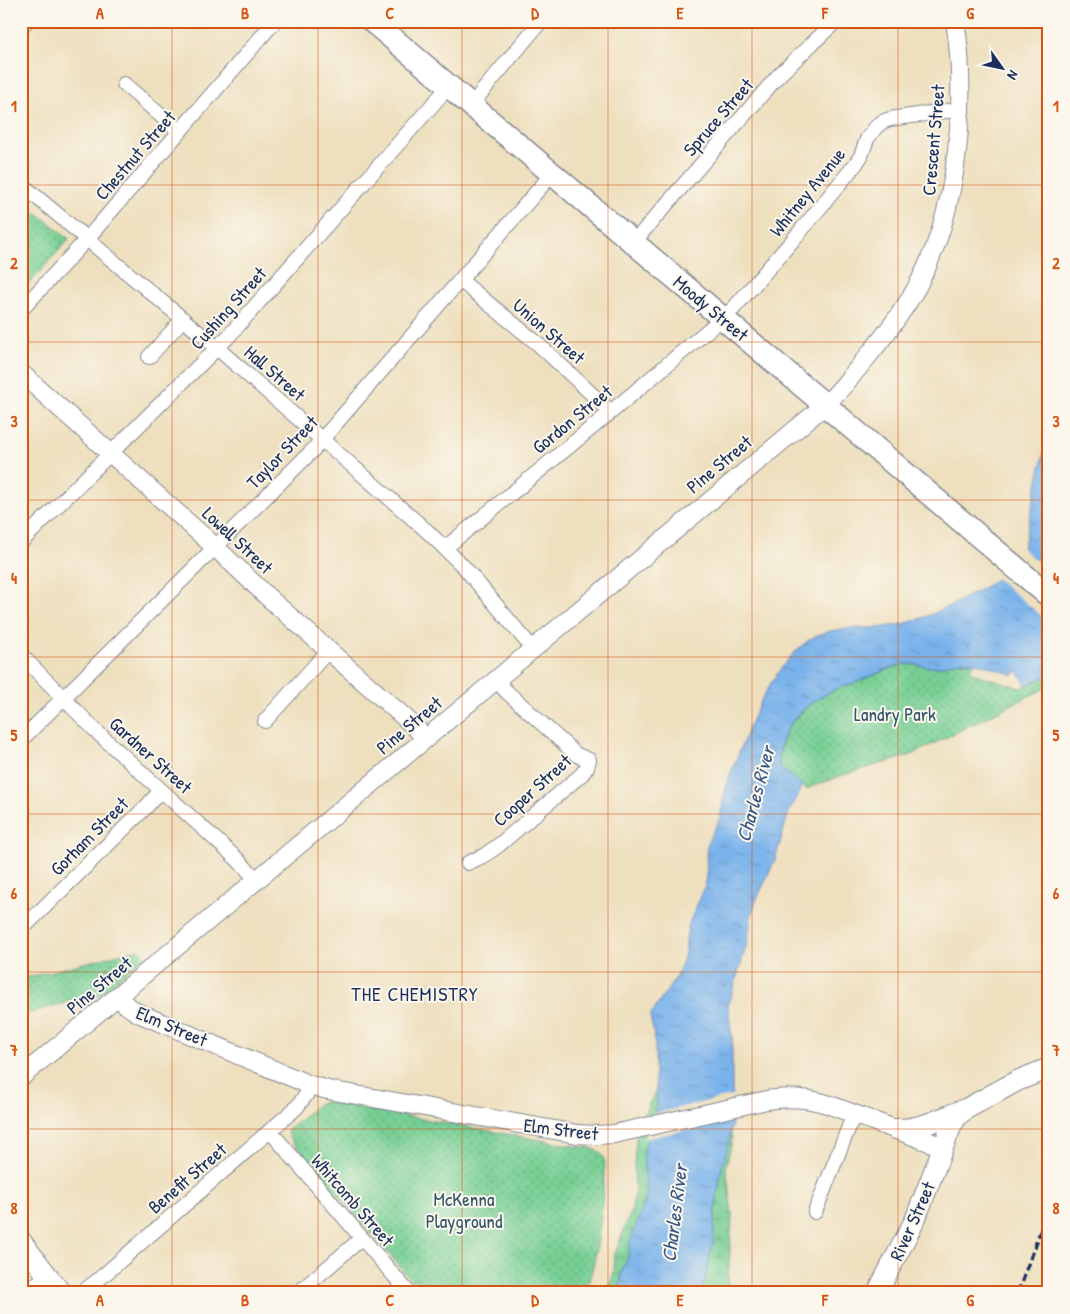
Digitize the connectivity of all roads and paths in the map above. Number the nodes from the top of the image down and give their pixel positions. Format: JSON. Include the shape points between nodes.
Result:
{"nodes":[{"id":1,"x":275,"y":21,"type":"edge"},
{"id":2,"x":372,"y":21,"type":"edge"},
{"id":3,"x":541,"y":21,"type":"edge"},
{"id":4,"x":836,"y":21,"type":"edge"},
{"id":5,"x":942,"y":21,"type":"edge"},
{"id":6,"x":957,"y":30,"type":"edge"},
{"id":7,"x":124,"y":84,"type":"dead end"},
{"id":8,"x":449,"y":86,"type":"junction"},
{"id":9,"x":471,"y":105,"type":"junction"},
{"id":10,"x":960,"y":110,"type":"junction"},
{"id":11,"x":180,"y":132,"type":"junction"},
{"id":12,"x":552,"y":174,"type":"junction"},
{"id":13,"x":21,"y":184,"type":"edge"},
{"id":14,"x":87,"y":239,"type":"junction"},
{"id":15,"x":633,"y":243,"type":"junction"},
{"id":16,"x":460,"y":280,"type":"junction"},
{"id":17,"x":21,"y":310,"type":"edge"},
{"id":18,"x":722,"y":318,"type":"junction"},
{"id":19,"x":183,"y":319,"type":"junction"},
{"id":20,"x":218,"y":348,"type":"junction"},
{"id":21,"x":149,"y":357,"type":"dead end"},
{"id":22,"x":21,"y":373,"type":"edge"},
{"id":23,"x":824,"y":405,"type":"junction"},
{"id":24,"x":611,"y":412,"type":"junction"},
{"id":25,"x":323,"y":439,"type":"junction"},
{"id":26,"x":111,"y":454,"type":"junction"},
{"id":27,"x":21,"y":542,"type":"edge"},
{"id":28,"x":215,"y":547,"type":"junction"},
{"id":29,"x":446,"y":548,"type":"junction"},
{"id":30,"x":1049,"y":596,"type":"edge"},
{"id":31,"x":533,"y":648,"type":"junction"},
{"id":32,"x":328,"y":651,"type":"junction"},
{"id":33,"x":21,"y":655,"type":"edge"},
{"id":34,"x":496,"y":680,"type":"junction"},
{"id":35,"x":63,"y":698,"type":"junction"},
{"id":36,"x":265,"y":720,"type":"dead end"},
{"id":37,"x":426,"y":738,"type":"junction"},
{"id":38,"x":21,"y":740,"type":"edge"},
{"id":39,"x":161,"y":790,"type":"junction"},
{"id":40,"x":468,"y":863,"type":"dead end"},
{"id":41,"x":257,"y":880,"type":"junction"},
{"id":42,"x":21,"y":930,"type":"edge"},
{"id":43,"x":118,"y":997,"type":"junction"},
{"id":44,"x":1049,"y":1060,"type":"edge"},
{"id":45,"x":1049,"y":1068,"type":"edge"},
{"id":46,"x":21,"y":1078,"type":"edge"},
{"id":47,"x":1017,"y":1081,"type":"junction"},
{"id":48,"x":310,"y":1085,"type":"junction"},
{"id":49,"x":969,"y":1107,"type":"junction"},
{"id":50,"x":854,"y":1114,"type":"junction"},
{"id":51,"x":896,"y":1130,"type":"junction"},
{"id":52,"x":270,"y":1131,"type":"junction"},
{"id":53,"x":943,"y":1147,"type":"junction"},
{"id":54,"x":815,"y":1212,"type":"dead end"},
{"id":55,"x":362,"y":1238,"type":"junction"},
{"id":56,"x":21,"y":1241,"type":"edge"},
{"id":57,"x":55,"y":1285,"type":"edge"},
{"id":58,"x":27,"y":1293,"type":"edge"},
{"id":59,"x":81,"y":1293,"type":"edge"},
{"id":60,"x":298,"y":1293,"type":"edge"},
{"id":61,"x":409,"y":1293,"type":"edge"},
{"id":62,"x":877,"y":1293,"type":"edge"}],
"edges":[{"from":1,"to":11,"type":"street","name":"Chestnut Street"},
{"from":2,"to":8,"type":"main road","name":"Moody Street"},
{"from":3,"to":9,"type":"street"},
{"from":4,"to":15,"type":"street","name":"Spruce Street","via":[[778,76]]},
{"from":5,"to":6,"type":"street"},
{"from":6,"to":10,"type":"street","name":"Crescent Street"},
{"from":7,"to":11,"type":"street"},
{"from":8,"to":9,"type":"main road","name":"Moody Street"},
{"from":8,"to":20,"type":"street","name":"Cushing Street"},
{"from":9,"to":12,"type":"main road","name":"Moody Street"},
{"from":10,"to":18,"type":"street","name":"Whitney Avenue","via":[[890,119],[879,124],[865,143],[858,160],[799,233]]},
{"from":10,"to":23,"type":"street","name":"Crescent Street","via":[[951,195],[940,236],[926,269],[890,329]]},
{"from":11,"to":14,"type":"street","name":"Chestnut Street"},
{"from":12,"to":15,"type":"main road","name":"Moody Street"},
{"from":12,"to":16,"type":"street","name":"Taylor Street"},
{"from":13,"to":14,"type":"street","name":"Hall Street"},
{"from":14,"to":17,"type":"street","name":"Chestnut Street"},
{"from":14,"to":19,"type":"street","name":"Hall Street"},
{"from":15,"to":18,"type":"main road","name":"Moody Street"},
{"from":16,"to":24,"type":"street","name":"Union Street","via":[[538,344]]},
{"from":16,"to":25,"type":"street","name":"Taylor Street"},
{"from":18,"to":23,"type":"main road","name":"Moody Street"},
{"from":18,"to":24,"type":"street","name":"Gordon Street"},
{"from":19,"to":20,"type":"street","name":"Hall Street"},
{"from":19,"to":21,"type":"street"},
{"from":20,"to":25,"type":"street","name":"Hall Street"},
{"from":20,"to":26,"type":"street","name":"Cushing Street"},
{"from":22,"to":26,"type":"street","name":"Lowell Street"},
{"from":23,"to":30,"type":"main road","name":"Moody Street"},
{"from":23,"to":31,"type":"street","name":"Pine Street"},
{"from":24,"to":29,"type":"street","name":"Gordon Street"},
{"from":25,"to":28,"type":"street","name":"Taylor Street"},
{"from":25,"to":29,"type":"street","name":"Hall Street"},
{"from":26,"to":27,"type":"street","name":"Cushing Street"},
{"from":26,"to":28,"type":"street","name":"Lowell Street"},
{"from":28,"to":32,"type":"street","name":"Lowell Street"},
{"from":28,"to":35,"type":"street","name":"Taylor Street"},
{"from":29,"to":31,"type":"street","name":"Hall Street"},
{"from":31,"to":34,"type":"street","name":"Pine Street"},
{"from":32,"to":36,"type":"street"},
{"from":32,"to":37,"type":"street","name":"Lowell Street"},
{"from":33,"to":35,"type":"street","name":"Gardner Street"},
{"from":34,"to":37,"type":"street","name":"Pine Street"},
{"from":34,"to":40,"type":"street","name":"Cooper Street","via":[[573,752],[589,760],[582,774],[506,840]]},
{"from":35,"to":38,"type":"street","name":"Taylor Street"},
{"from":35,"to":39,"type":"street","name":"Gardner Street"},
{"from":37,"to":41,"type":"street","name":"Pine Street"},
{"from":39,"to":41,"type":"street","name":"Gardner Street"},
{"from":39,"to":42,"type":"street","name":"Gorham Street"},
{"from":41,"to":43,"type":"street","name":"Pine Street"},
{"from":43,"to":46,"type":"street","name":"Pine Street"},
{"from":43,"to":48,"type":"street","name":"Elm Street","via":[[138,1013]]},
{"from":44,"to":47,"type":"main road"},
{"from":45,"to":47,"type":"main road"},
{"from":47,"to":49,"type":"main road"},
{"from":48,"to":50,"type":"street","name":"Elm Street","via":[[595,1135],[778,1098],[821,1102]]},
{"from":48,"to":52,"type":"street","name":"Benefit Street","via":[[299,1105]]},
{"from":49,"to":51,"type":"main road","via":[[920,1126]]},
{"from":49,"to":53,"type":"main road","via":[[955,1119]]},
{"from":50,"to":51,"type":"street","name":"Elm Street"},
{"from":50,"to":54,"type":"street"},
{"from":51,"to":53,"type":"street","name":"Elm Street"},
{"from":52,"to":55,"type":"street","name":"Whitcomb Street"},
{"from":52,"to":59,"type":"street","name":"Benefit Street"},
{"from":53,"to":62,"type":"main road","name":"River Street","via":[[915,1220]]},
{"from":55,"to":60,"type":"street"},
{"from":55,"to":61,"type":"street","name":"Whitcomb Street"},
{"from":56,"to":57,"type":"main road"},
{"from":57,"to":58,"type":"street"}]}
